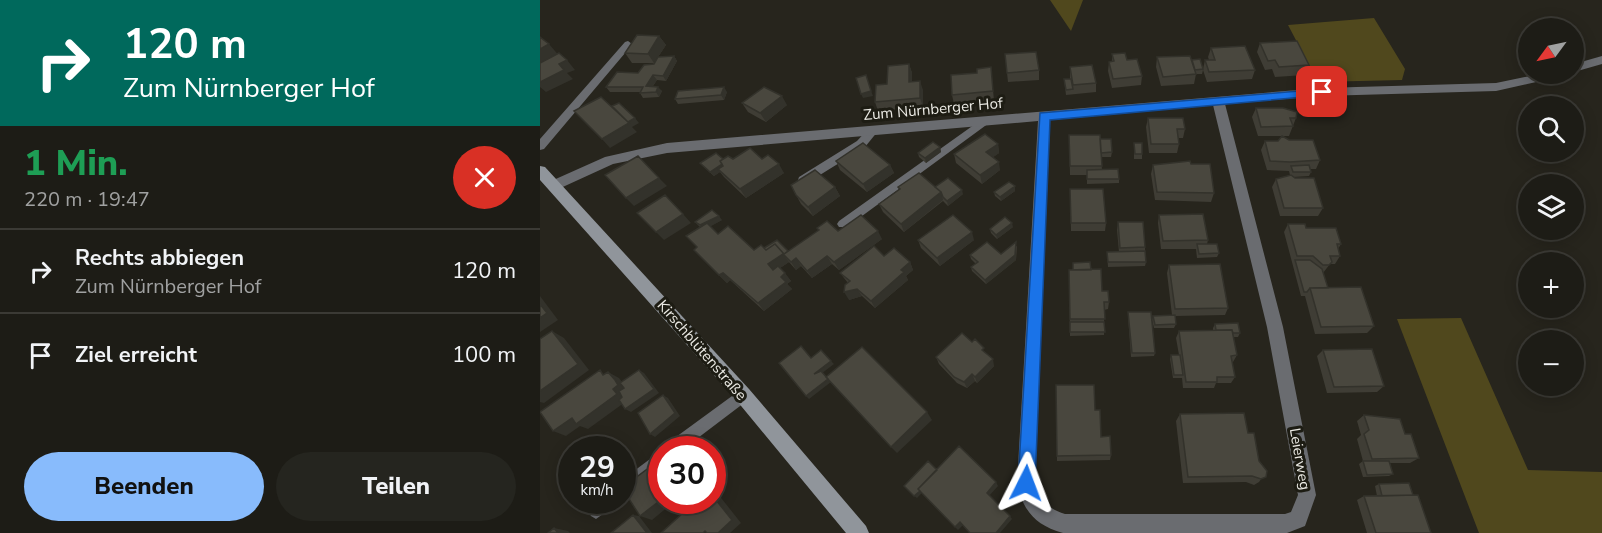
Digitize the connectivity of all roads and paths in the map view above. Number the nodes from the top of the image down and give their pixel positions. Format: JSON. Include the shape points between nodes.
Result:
{"nodes":[{"id":1,"x":628,"y":44,"type":"edge"},
{"id":2,"x":1602,"y":60,"type":"edge"},
{"id":3,"x":1584,"y":65,"type":"edge"},
{"id":4,"x":1518,"y":82,"type":"edge"},
{"id":5,"x":1218,"y":101,"type":"junction"},
{"id":6,"x":1044,"y":116,"type":"junction"},
{"id":7,"x":985,"y":121,"type":"junction"},
{"id":8,"x":873,"y":131,"type":"junction"},
{"id":9,"x":540,"y":146,"type":"edge"},
{"id":10,"x":540,"y":171,"type":"edge"},
{"id":11,"x":803,"y":181,"type":"edge"},
{"id":12,"x":554,"y":186,"type":"junction"},
{"id":13,"x":843,"y":224,"type":"edge"},
{"id":14,"x":742,"y":395,"type":"junction"},
{"id":15,"x":688,"y":436,"type":"edge"},
{"id":16,"x":648,"y":469,"type":"edge"},
{"id":17,"x":636,"y":478,"type":"edge"},
{"id":18,"x":859,"y":533,"type":"edge"}],
"edges":[{"from":1,"to":9,"type":"lane"},
{"from":2,"to":3,"type":"street"},
{"from":4,"to":5,"type":"street","name":"Zum Nürnberger Hof","via":[[1496,87],[1322,92]]},
{"from":5,"to":6,"type":"street","name":"Zum Nürnberger Hof"},
{"from":5,"to":6,"type":"street","name":"Leierweg","via":[[1275,327],[1307,495],[1298,519],[1285,524],[1065,524],[1036,512],[1026,483]]},
{"from":6,"to":7,"type":"street","name":"Zum Nürnberger Hof"},
{"from":7,"to":8,"type":"street","name":"Zum Nürnberger Hof"},
{"from":7,"to":13,"type":"lane"},
{"from":8,"to":11,"type":"lane","via":[[861,144]]},
{"from":8,"to":12,"type":"street","name":"Zum Nürnberger Hof","via":[[639,153],[610,160]]},
{"from":10,"to":12,"type":"main road","name":"Kirschblütenstraße"},
{"from":12,"to":14,"type":"main road","name":"Kirschblütenstraße"},
{"from":14,"to":15,"type":"lane"},
{"from":14,"to":18,"type":"main road","name":"Kirschblütenstraße"},
{"from":16,"to":17,"type":"lane"}]}
